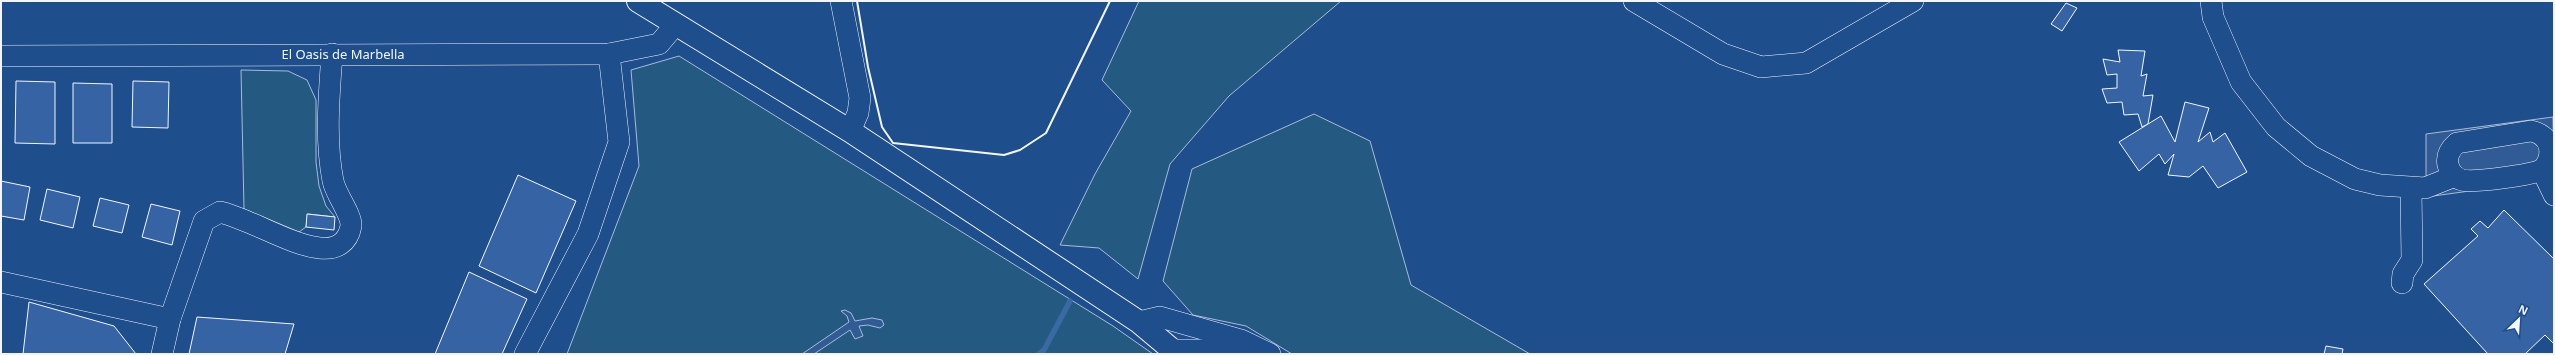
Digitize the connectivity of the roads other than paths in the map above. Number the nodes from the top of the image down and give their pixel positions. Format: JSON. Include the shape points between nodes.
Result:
{"nodes":[{"id":1,"x":638,"y":1,"type":"edge"},
{"id":2,"x":841,"y":1,"type":"edge"},
{"id":3,"x":1634,"y":1,"type":"edge"},
{"id":4,"x":1913,"y":1,"type":"edge"},
{"id":5,"x":2211,"y":1,"type":"edge"},
{"id":6,"x":675,"y":25,"type":"junction"},
{"id":7,"x":332,"y":54,"type":"junction"},
{"id":8,"x":609,"y":54,"type":"junction"},
{"id":9,"x":1,"y":56,"type":"edge"},
{"id":10,"x":850,"y":131,"type":"junction"},
{"id":11,"x":2549,"y":135,"type":"edge"},
{"id":12,"x":2548,"y":167,"type":"edge"},
{"id":13,"x":2455,"y":176,"type":"junction"},
{"id":14,"x":2418,"y":188,"type":"junction"},
{"id":15,"x":2554,"y":195,"type":"edge"},
{"id":16,"x":1,"y":282,"type":"edge"},
{"id":17,"x":2402,"y":283,"type":"dead end"},
{"id":18,"x":170,"y":319,"type":"junction"},
{"id":19,"x":1139,"y":322,"type":"junction"},
{"id":20,"x":1204,"y":329,"type":"junction"},
{"id":21,"x":1175,"y":352,"type":"edge"},
{"id":22,"x":1225,"y":353,"type":"edge"},
{"id":23,"x":162,"y":354,"type":"edge"},
{"id":24,"x":524,"y":354,"type":"edge"},
{"id":25,"x":1270,"y":354,"type":"edge"}],
"edges":[{"from":1,"to":6,"type":"main road"},
{"from":2,"to":10,"type":"street","via":[[860,98],[858,113]]},
{"from":3,"to":4,"type":"street","via":[[1723,54],[1761,67],[1806,63]]},
{"from":5,"to":14,"type":"street","via":[[2213,17],[2242,82],[2276,127],[2311,156],[2355,179],[2380,185]]},
{"from":6,"to":8,"type":"street","name":"El Oasis de Marbella","via":[[659,44]]},
{"from":6,"to":10,"type":"main road"},
{"from":7,"to":8,"type":"street","name":"El Oasis de Marbella"},
{"from":7,"to":9,"type":"street","name":"El Oasis de Marbella"},
{"from":7,"to":18,"type":"street","via":[[328,106],[330,164],[333,183],[351,226],[346,240],[336,247],[320,248],[220,212],[204,221]]},
{"from":8,"to":24,"type":"street","via":[[619,142],[588,234]]},
{"from":10,"to":19,"type":"main road"},
{"from":11,"to":12,"type":"street","via":[[2552,147]]},
{"from":11,"to":13,"type":"street","via":[[2530,131],[2457,143],[2447,159]]},
{"from":12,"to":13,"type":"street","via":[[2467,181]]},
{"from":12,"to":15,"type":"street"},
{"from":13,"to":14,"type":"street"},
{"from":14,"to":17,"type":"street","via":[[2412,260],[2403,274]]},
{"from":16,"to":18,"type":"street"},
{"from":18,"to":23,"type":"street"},
{"from":19,"to":20,"type":"street","via":[[1160,317]]},
{"from":19,"to":21,"type":"main road"},
{"from":20,"to":21,"type":"street"},
{"from":20,"to":25,"type":"street","via":[[1241,340]]},
{"from":21,"to":22,"type":"street"}]}
